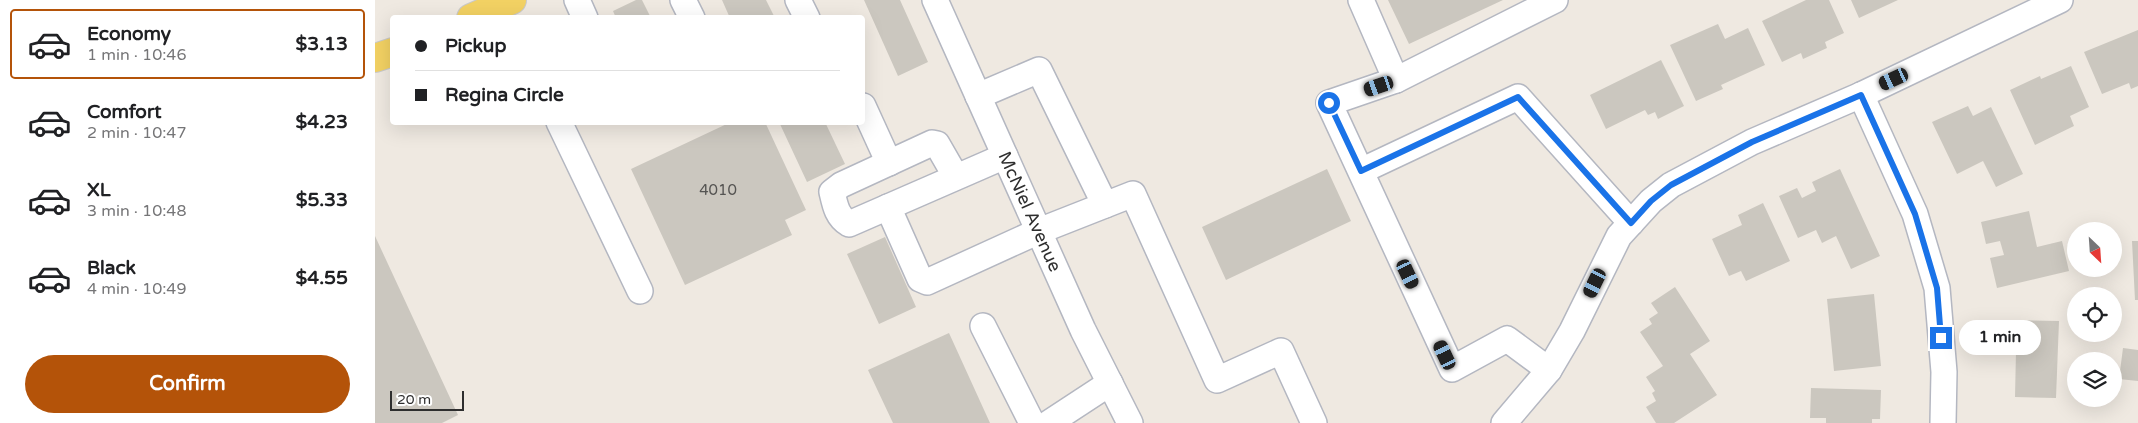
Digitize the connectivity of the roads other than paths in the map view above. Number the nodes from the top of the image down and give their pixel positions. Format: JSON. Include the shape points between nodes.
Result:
{"nodes":[{"id":1,"x":577,"y":0,"type":"edge"},
{"id":2,"x":683,"y":0,"type":"edge"},
{"id":3,"x":799,"y":0,"type":"edge"},
{"id":4,"x":935,"y":0,"type":"edge"},
{"id":5,"x":1361,"y":0,"type":"edge"},
{"id":6,"x":1555,"y":0,"type":"edge"},
{"id":7,"x":2060,"y":0,"type":"edge"},
{"id":8,"x":508,"y":7,"type":"edge"},
{"id":9,"x":481,"y":15,"type":"edge"},
{"id":10,"x":584,"y":15,"type":"edge"},
{"id":11,"x":690,"y":15,"type":"edge"},
{"id":12,"x":806,"y":15,"type":"edge"},
{"id":13,"x":390,"y":53,"type":"edge"},
{"id":14,"x":375,"y":58,"type":"edge"},
{"id":15,"x":1396,"y":80,"type":"junction"},
{"id":16,"x":1861,"y":95,"type":"junction"},
{"id":17,"x":978,"y":96,"type":"junction"},
{"id":18,"x":865,"y":110,"type":"edge"},
{"id":19,"x":560,"y":125,"type":"edge"},
{"id":20,"x":1005,"y":156,"type":"junction"},
{"id":21,"x":889,"y":163,"type":"junction"},
{"id":22,"x":1361,"y":171,"type":"junction"},
{"id":23,"x":957,"y":177,"type":"junction"},
{"id":24,"x":1105,"y":205,"type":"junction"},
{"id":25,"x":888,"y":208,"type":"junction"},
{"id":26,"x":1631,"y":223,"type":"junction"},
{"id":27,"x":1039,"y":231,"type":"junction"},
{"id":28,"x":640,"y":291,"type":"dead end"},
{"id":29,"x":983,"y":326,"type":"dead end"},
{"id":30,"x":1549,"y":370,"type":"junction"},
{"id":31,"x":1110,"y":383,"type":"junction"},
{"id":32,"x":1507,"y":422,"type":"edge"},
{"id":33,"x":1032,"y":423,"type":"edge"},
{"id":34,"x":1049,"y":423,"type":"edge"},
{"id":35,"x":1130,"y":423,"type":"edge"},
{"id":36,"x":1314,"y":423,"type":"edge"},
{"id":37,"x":1943,"y":423,"type":"edge"}],
"edges":[{"from":1,"to":10,"type":"street"},
{"from":2,"to":11,"type":"street"},
{"from":3,"to":12,"type":"street"},
{"from":4,"to":17,"type":"street","name":"McNiel Avenue"},
{"from":5,"to":15,"type":"street"},
{"from":6,"to":15,"type":"street"},
{"from":7,"to":16,"type":"street"},
{"from":8,"to":9,"type":"main road"},
{"from":13,"to":14,"type":"main road"},
{"from":15,"to":22,"type":"street","via":[[1329,103]]},
{"from":16,"to":26,"type":"street","via":[[1752,142],[1671,185]]},
{"from":16,"to":37,"type":"street","via":[[1915,214],[1937,288],[1944,372]]},
{"from":17,"to":20,"type":"street","name":"McNiel Avenue"},
{"from":17,"to":24,"type":"street","via":[[1039,70]]},
{"from":18,"to":21,"type":"street"},
{"from":19,"to":28,"type":"street"},
{"from":20,"to":23,"type":"street"},
{"from":20,"to":27,"type":"street","name":"McNiel Avenue"},
{"from":21,"to":23,"type":"street","via":[[932,143],[937,144]]},
{"from":21,"to":25,"type":"street","via":[[841,185],[833,192],[836,209],[849,224]]},
{"from":22,"to":26,"type":"street","via":[[1518,97]]},
{"from":22,"to":30,"type":"street","via":[[1452,369],[1507,339]]},
{"from":23,"to":25,"type":"street"},
{"from":24,"to":27,"type":"street"},
{"from":24,"to":36,"type":"street","via":[[1133,194],[1217,380],[1281,351]]},
{"from":25,"to":27,"type":"street","via":[[920,279],[927,282]]},
{"from":26,"to":30,"type":"street","via":[[1619,236]]},
{"from":27,"to":31,"type":"street","name":"McNiel Avenue"},
{"from":29,"to":33,"type":"street"},
{"from":30,"to":32,"type":"street"},
{"from":31,"to":34,"type":"street"},
{"from":31,"to":35,"type":"street","name":"McNiel Avenue"}]}
